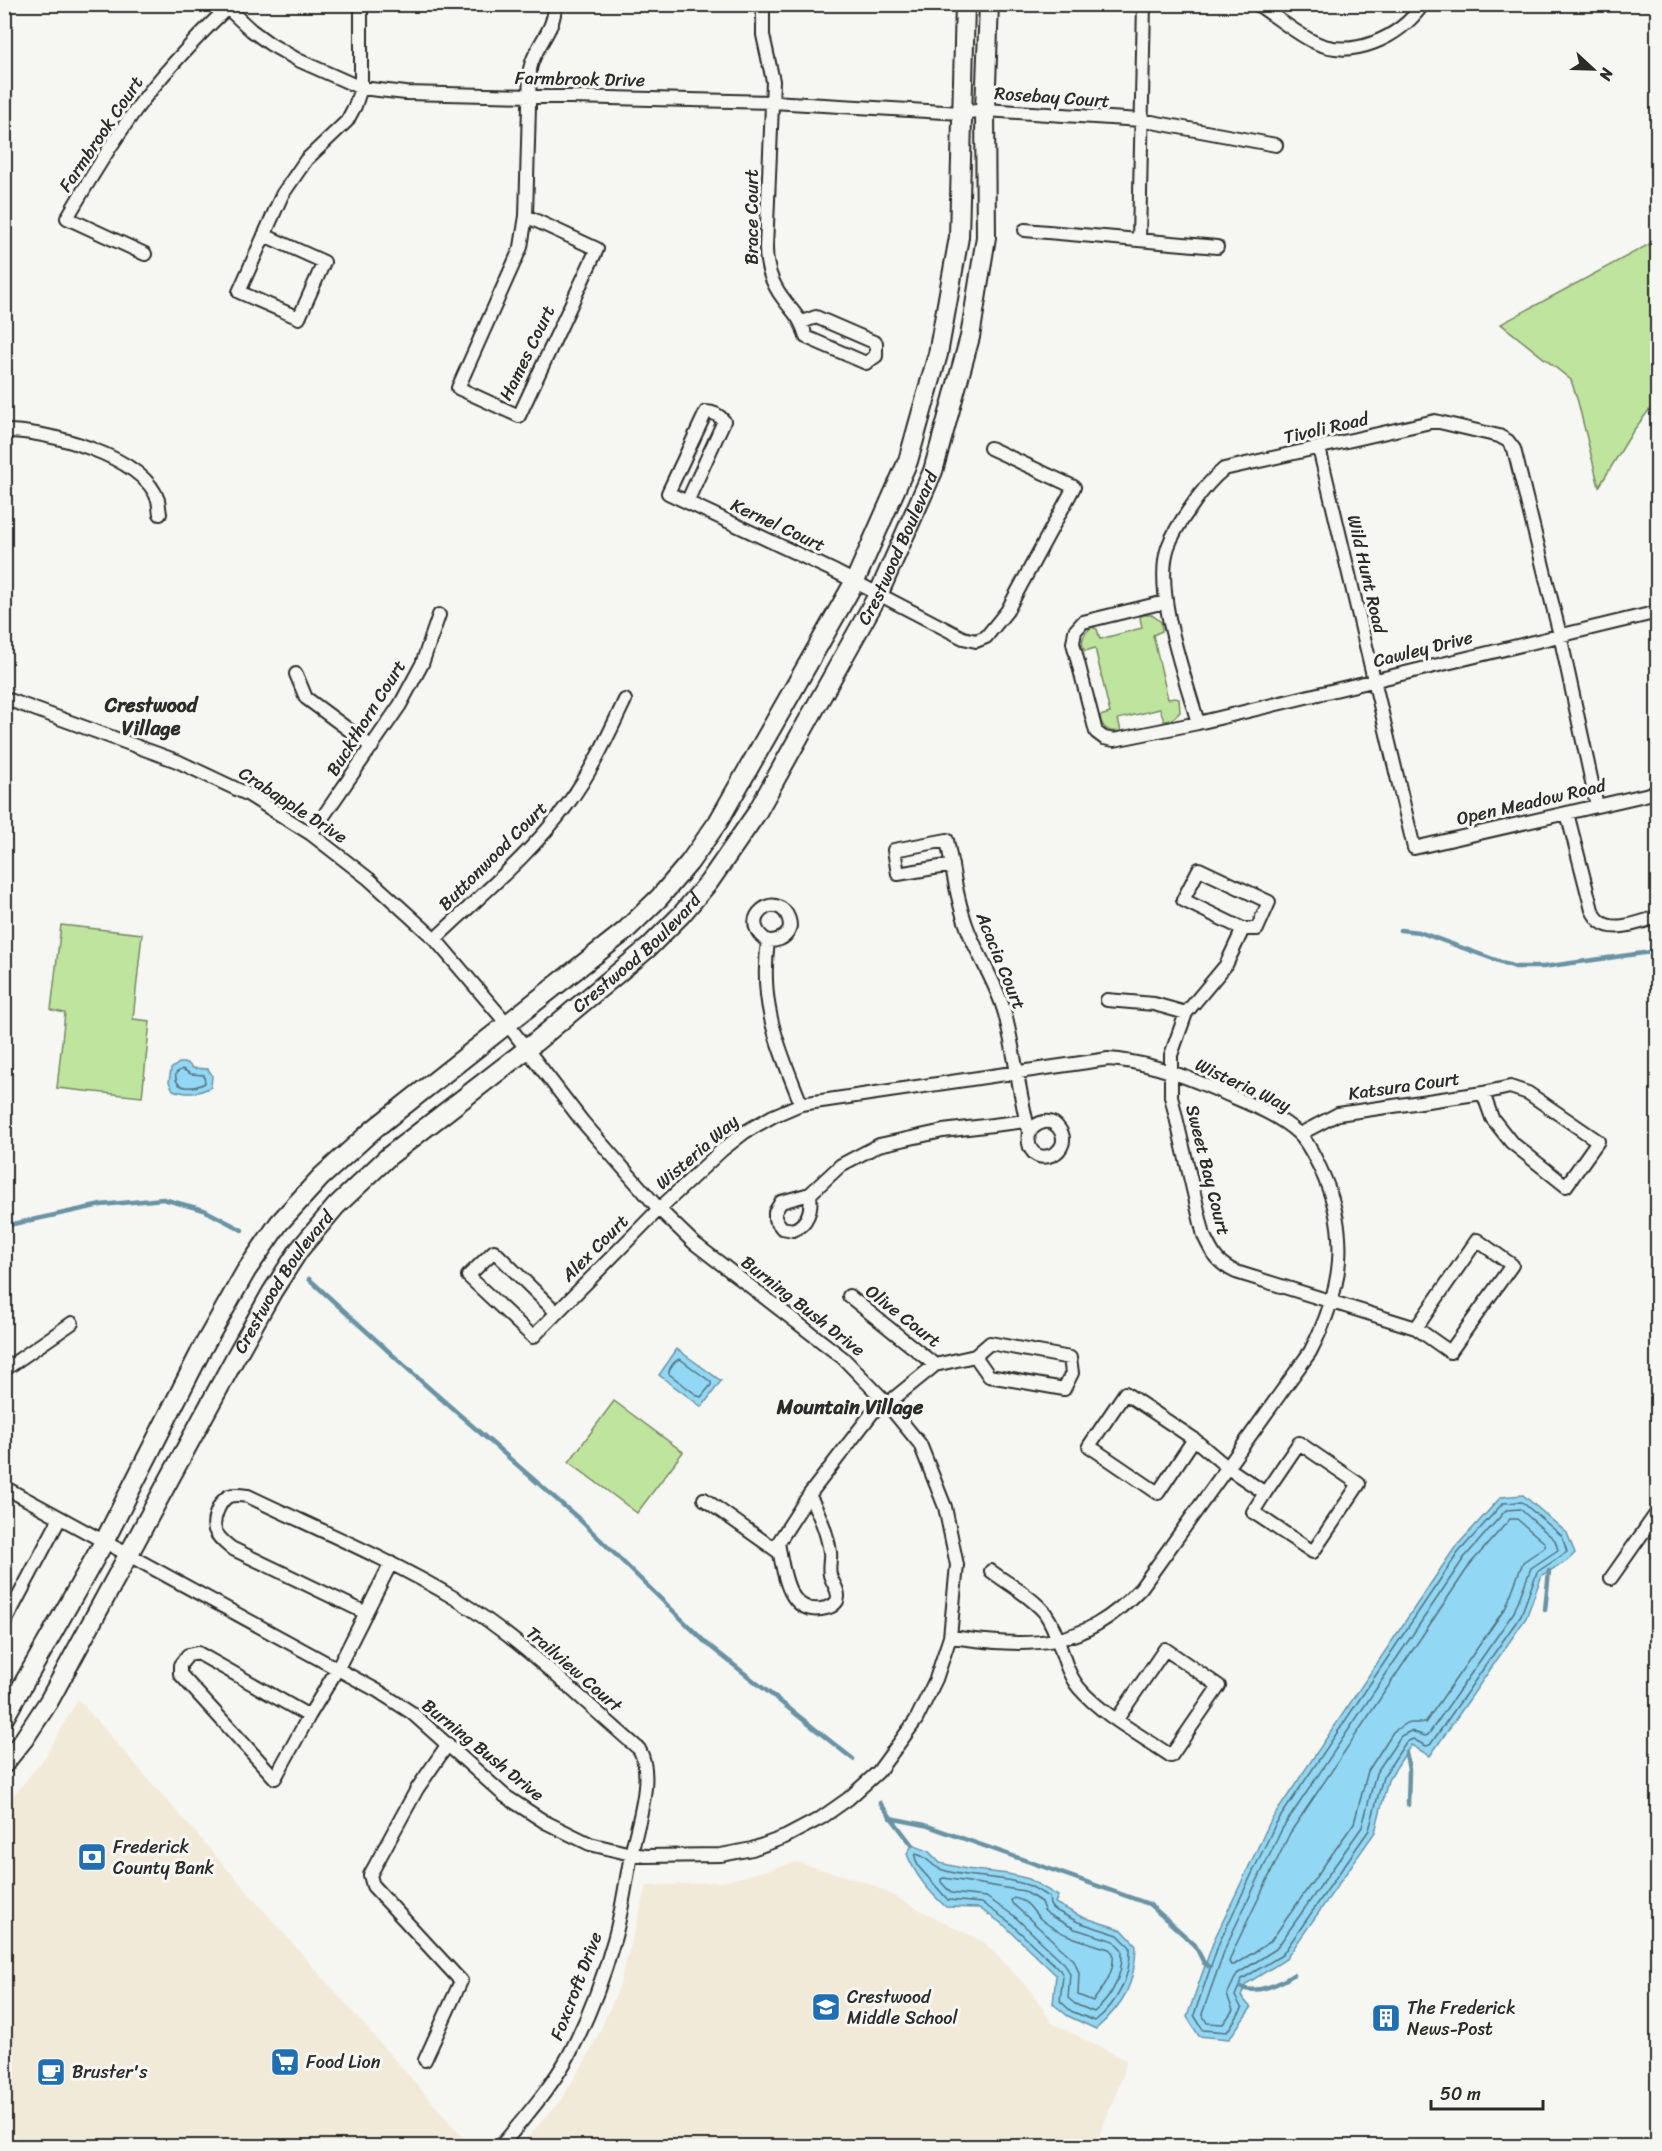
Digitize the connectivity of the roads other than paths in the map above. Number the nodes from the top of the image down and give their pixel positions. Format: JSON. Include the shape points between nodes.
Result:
{"nodes":[{"id":1,"x":361,"y":4,"type":"edge"},
{"id":2,"x":555,"y":4,"type":"edge"},
{"id":3,"x":763,"y":4,"type":"edge"},
{"id":4,"x":965,"y":4,"type":"edge"},
{"id":5,"x":989,"y":4,"type":"edge"},
{"id":6,"x":1144,"y":4,"type":"edge"},
{"id":7,"x":1257,"y":4,"type":"edge"},
{"id":8,"x":1423,"y":4,"type":"edge"},
{"id":9,"x":225,"y":7,"type":"edge"},
{"id":10,"x":361,"y":88,"type":"junction"},
{"id":11,"x":529,"y":96,"type":"junction"},
{"id":12,"x":772,"y":102,"type":"junction"},
{"id":13,"x":985,"y":110,"type":"junction"},
{"id":14,"x":961,"y":113,"type":"junction"},
{"id":15,"x":1142,"y":120,"type":"junction"},
{"id":16,"x":1276,"y":145,"type":"dead end"},
{"id":17,"x":526,"y":216,"type":"junction"},
{"id":18,"x":1025,"y":230,"type":"dead end"},
{"id":19,"x":264,"y":235,"type":"junction"},
{"id":20,"x":1139,"y":240,"type":"junction"},
{"id":21,"x":1217,"y":247,"type":"dead end"},
{"id":22,"x":145,"y":254,"type":"dead end"},
{"id":23,"x":802,"y":322,"type":"junction"},
{"id":24,"x":4,"y":431,"type":"edge"},
{"id":25,"x":990,"y":448,"type":"dead end"},
{"id":26,"x":1319,"y":448,"type":"junction"},
{"id":27,"x":687,"y":502,"type":"junction"},
{"id":28,"x":160,"y":514,"type":"dead end"},
{"id":29,"x":855,"y":580,"type":"junction"},
{"id":30,"x":878,"y":595,"type":"junction"},
{"id":31,"x":1165,"y":602,"type":"junction"},
{"id":32,"x":1658,"y":612,"type":"edge"},
{"id":33,"x":439,"y":615,"type":"dead end"},
{"id":34,"x":1560,"y":635,"type":"junction"},
{"id":35,"x":296,"y":674,"type":"dead end"},
{"id":36,"x":1373,"y":680,"type":"junction"},
{"id":37,"x":4,"y":698,"type":"edge"},
{"id":38,"x":625,"y":700,"type":"dead end"},
{"id":39,"x":1198,"y":723,"type":"junction"},
{"id":40,"x":372,"y":747,"type":"junction"},
{"id":41,"x":1658,"y":792,"type":"edge"},
{"id":42,"x":1597,"y":806,"type":"junction"},
{"id":43,"x":1568,"y":813,"type":"junction"},
{"id":44,"x":311,"y":834,"type":"junction"},
{"id":45,"x":1413,"y":848,"type":"joint"},
{"id":46,"x":952,"y":865,"type":"junction"},
{"id":47,"x":1658,"y":917,"type":"edge"},
{"id":48,"x":1243,"y":929,"type":"junction"},
{"id":49,"x":435,"y":939,"type":"junction"},
{"id":50,"x":768,"y":941,"type":"dead end"},
{"id":51,"x":1107,"y":1000,"type":"dead end"},
{"id":52,"x":1186,"y":1013,"type":"junction"},
{"id":53,"x":508,"y":1025,"type":"junction"},
{"id":54,"x":526,"y":1049,"type":"junction"},
{"id":55,"x":1017,"y":1071,"type":"junction"},
{"id":56,"x":1170,"y":1072,"type":"junction"},
{"id":57,"x":1483,"y":1093,"type":"junction"},
{"id":58,"x":801,"y":1104,"type":"junction"},
{"id":59,"x":1299,"y":1134,"type":"junction"},
{"id":60,"x":810,"y":1194,"type":"dead end"},
{"id":61,"x":659,"y":1209,"type":"junction"},
{"id":62,"x":849,"y":1296,"type":"dead end"},
{"id":63,"x":1330,"y":1303,"type":"junction"},
{"id":64,"x":557,"y":1313,"type":"junction"},
{"id":65,"x":72,"y":1323,"type":"dead end"},
{"id":66,"x":1416,"y":1328,"type":"junction"},
{"id":67,"x":975,"y":1356,"type":"junction"},
{"id":68,"x":935,"y":1365,"type":"junction"},
{"id":69,"x":4,"y":1370,"type":"edge"},
{"id":70,"x":885,"y":1401,"type":"junction"},
{"id":71,"x":1194,"y":1439,"type":"junction"},
{"id":72,"x":1228,"y":1468,"type":"junction"},
{"id":73,"x":4,"y":1486,"type":"edge"},
{"id":74,"x":1265,"y":1493,"type":"junction"},
{"id":75,"x":809,"y":1495,"type":"junction"},
{"id":76,"x":704,"y":1499,"type":"dead end"},
{"id":77,"x":1658,"y":1511,"type":"edge"},
{"id":78,"x":60,"y":1518,"type":"junction"},
{"id":79,"x":104,"y":1542,"type":"junction"},
{"id":80,"x":780,"y":1552,"type":"junction"},
{"id":81,"x":130,"y":1555,"type":"junction"},
{"id":82,"x":391,"y":1563,"type":"junction"},
{"id":83,"x":991,"y":1571,"type":"dead end"},
{"id":84,"x":1611,"y":1578,"type":"dead end"},
{"id":85,"x":366,"y":1613,"type":"junction"},
{"id":86,"x":4,"y":1624,"type":"edge"},
{"id":87,"x":950,"y":1637,"type":"junction"},
{"id":88,"x":1058,"y":1640,"type":"junction"},
{"id":89,"x":338,"y":1668,"type":"junction"},
{"id":90,"x":20,"y":1693,"type":"junction"},
{"id":91,"x":309,"y":1716,"type":"junction"},
{"id":92,"x":4,"y":1719,"type":"edge"},
{"id":93,"x":1117,"y":1719,"type":"junction"},
{"id":94,"x":4,"y":1725,"type":"edge"},
{"id":95,"x":448,"y":1744,"type":"junction"},
{"id":96,"x":4,"y":1764,"type":"edge"},
{"id":97,"x":631,"y":1854,"type":"junction"},
{"id":98,"x":425,"y":2060,"type":"dead end"},
{"id":99,"x":501,"y":2146,"type":"edge"}],
"edges":[{"from":1,"to":10,"type":"street"},
{"from":2,"to":11,"type":"street","name":"Hames Court","via":[[550,31],[533,56]]},
{"from":3,"to":12,"type":"street","name":"Brace Court"},
{"from":4,"to":14,"type":"main road","name":"Crestwood Boulevard"},
{"from":5,"to":13,"type":"main road","name":"Crestwood Boulevard"},
{"from":6,"to":15,"type":"street"},
{"from":7,"to":8,"type":"street","via":[[1313,42],[1342,49],[1370,46],[1395,32]]},
{"from":9,"to":10,"type":"street","name":"Farmbrook Drive","via":[[270,44]]},
{"from":9,"to":22,"type":"street","name":"Farmbrook Court","via":[[134,112],[67,218]]},
{"from":10,"to":11,"type":"street","name":"Farmbrook Drive"},
{"from":10,"to":19,"type":"street","via":[[347,121],[306,159],[282,195]]},
{"from":11,"to":12,"type":"street","name":"Farmbrook Drive"},
{"from":11,"to":17,"type":"street","name":"Hames Court"},
{"from":12,"to":14,"type":"street","name":"Farmbrook Drive"},
{"from":12,"to":23,"type":"street","name":"Brace Court","via":[[767,263],[779,293]]},
{"from":13,"to":14,"type":"street","name":"Rosebay Court"},
{"from":13,"to":15,"type":"street","name":"Rosebay Court"},
{"from":13,"to":30,"type":"main road","name":"Crestwood Boulevard","via":[[986,237],[970,337],[933,471]]},
{"from":14,"to":29,"type":"main road","name":"Crestwood Boulevard","via":[[959,237],[938,354],[908,461]]},
{"from":15,"to":16,"type":"street","name":"Rosebay Court"},
{"from":15,"to":20,"type":"street"},
{"from":17,"to":17,"type":"street","name":"Hames Court","via":[[521,247],[458,388],[519,416],[597,249]]},
{"from":18,"to":20,"type":"street"},
{"from":19,"to":19,"type":"street","via":[[239,292],[299,318],[324,262]]},
{"from":20,"to":21,"type":"street"},
{"from":23,"to":23,"type":"street","name":"Brace Court","via":[[806,337],[866,363],[876,356],[876,343],[816,317]]},
{"from":24,"to":28,"type":"street","via":[[81,443],[109,456],[132,469],[150,486],[158,499]]},
{"from":25,"to":30,"type":"street","name":"Kernel Court","via":[[1074,487],[1007,611],[986,637],[975,641]]},
{"from":26,"to":31,"type":"street","name":"Tivoli Road","via":[[1224,469],[1210,479],[1168,546]]},
{"from":26,"to":34,"type":"street","name":"Tivoli Road","via":[[1435,421],[1508,441],[1515,449]]},
{"from":26,"to":36,"type":"street","name":"Wild Hunt Road"},
{"from":27,"to":27,"type":"street","name":"Kernel Court","via":[[668,493],[706,412],[712,412],[724,421]]},
{"from":27,"to":29,"type":"street","name":"Kernel Court"},
{"from":29,"to":30,"type":"street","name":"Kernel Court"},
{"from":29,"to":53,"type":"main road","name":"Crestwood Boulevard","via":[[718,822],[689,863],[625,931]]},
{"from":30,"to":54,"type":"main road","name":"Crestwood Boulevard","via":[[756,814],[709,882],[648,948]]},
{"from":31,"to":39,"type":"street","name":"Tivoli Road"},
{"from":31,"to":39,"type":"street","name":"Cawley Drive","via":[[1083,622],[1075,631],[1072,643],[1096,732],[1114,740]]},
{"from":32,"to":34,"type":"street","name":"Cawley Drive"},
{"from":33,"to":40,"type":"street","name":"Buckthorn Court","via":[[422,664]]},
{"from":34,"to":36,"type":"street","name":"Cawley Drive"},
{"from":34,"to":42,"type":"street","name":"Tivoli Road"},
{"from":35,"to":40,"type":"street","via":[[306,698]]},
{"from":36,"to":39,"type":"street","name":"Cawley Drive"},
{"from":36,"to":45,"type":"street","name":"Wild Hunt Road"},
{"from":37,"to":44,"type":"street","name":"Crabapple Drive","via":[[177,761],[247,794]]},
{"from":38,"to":49,"type":"street","name":"Buttonwood Court","via":[[592,766],[544,835]]},
{"from":40,"to":44,"type":"street","name":"Buckthorn Court"},
{"from":41,"to":42,"type":"street","name":"Open Meadow Road"},
{"from":42,"to":43,"type":"street","name":"Open Meadow Road"},
{"from":43,"to":45,"type":"street","name":"Open Meadow Road"},
{"from":43,"to":47,"type":"street","via":[[1592,910],[1599,922],[1609,927]]},
{"from":44,"to":49,"type":"street","name":"Crabapple Drive","via":[[369,879]]},
{"from":46,"to":46,"type":"street","name":"Acacia Court","via":[[946,840],[894,850],[898,874]]},
{"from":46,"to":55,"type":"street","name":"Acacia Court","via":[[968,929],[1005,1014]]},
{"from":48,"to":48,"type":"street","via":[[1183,900],[1199,870],[1269,902],[1257,929]]},
{"from":48,"to":52,"type":"street","via":[[1226,965]]},
{"from":49,"to":53,"type":"street","name":"Crabapple Drive"},
{"from":50,"to":58,"type":"street","via":[[764,981],[772,1028]]},
{"from":51,"to":52,"type":"street","via":[[1154,1004]]},
{"from":52,"to":56,"type":"street","name":"Sweet Bay Court","via":[[1171,1055]]},
{"from":53,"to":54,"type":"street","name":"Burning Bush Drive"},
{"from":53,"to":79,"type":"main road","name":"Crestwood Boulevard","via":[[374,1129],[321,1177],[279,1223],[246,1271],[203,1347]]},
{"from":54,"to":61,"type":"street","name":"Burning Bush Drive"},
{"from":54,"to":81,"type":"main road","name":"Crestwood Boulevard","via":[[389,1156],[336,1206],[299,1250],[235,1358]]},
{"from":55,"to":56,"type":"street","name":"Wisteria Way","via":[[1108,1059]]},
{"from":55,"to":58,"type":"street","name":"Wisteria Way"},
{"from":55,"to":60,"type":"street","name":"Acacia Court","via":[[1027,1127],[943,1131],[879,1145],[841,1165]]},
{"from":56,"to":59,"type":"street","name":"Wisteria Way","via":[[1252,1106]]},
{"from":56,"to":63,"type":"street","name":"Sweet Bay Court","via":[[1171,1096],[1204,1236],[1214,1256],[1222,1266],[1236,1272]]},
{"from":57,"to":57,"type":"street","name":"Katsura Court","via":[[1492,1118],[1510,1142],[1566,1186],[1598,1141],[1528,1093],[1510,1087]]},
{"from":57,"to":59,"type":"street","name":"Katsura Court","via":[[1338,1114]]},
{"from":58,"to":61,"type":"street","name":"Wisteria Way","via":[[745,1132]]},
{"from":59,"to":63,"type":"street","name":"Wisteria Way","via":[[1332,1194],[1338,1224],[1341,1251]]},
{"from":61,"to":64,"type":"street","name":"Alex Court"},
{"from":61,"to":70,"type":"street","name":"Burning Bush Drive","via":[[694,1244],[843,1358]]},
{"from":62,"to":68,"type":"street","name":"Olive Court"},
{"from":63,"to":66,"type":"street","name":"Sweet Bay Court"},
{"from":63,"to":72,"type":"street","name":"Wisteria Way","via":[[1310,1352]]},
{"from":64,"to":64,"type":"street","name":"Alex Court","via":[[494,1251],[468,1276],[533,1337]]},
{"from":65,"to":69,"type":"street"},
{"from":66,"to":66,"type":"street","name":"Sweet Bay Court","via":[[1450,1352],[1512,1265],[1478,1240]]},
{"from":67,"to":67,"type":"street","via":[[990,1343],[1070,1358],[1072,1373],[1064,1389],[989,1376]]},
{"from":67,"to":68,"type":"street"},
{"from":68,"to":70,"type":"street"},
{"from":70,"to":75,"type":"street"},
{"from":70,"to":87,"type":"street","name":"Burning Bush Drive","via":[[920,1444],[945,1507],[957,1565]]},
{"from":71,"to":71,"type":"street","via":[[1125,1393],[1089,1446],[1158,1493]]},
{"from":71,"to":72,"type":"street"},
{"from":72,"to":74,"type":"street"},
{"from":72,"to":88,"type":"street","name":"Wisteria Way","via":[[1127,1604],[1101,1622]]},
{"from":73,"to":78,"type":"street","name":"Burning Bush Drive"},
{"from":74,"to":74,"type":"street","via":[[1253,1512],[1313,1552],[1359,1484],[1299,1443]]},
{"from":75,"to":80,"type":"street","via":[[778,1543]]},
{"from":75,"to":80,"type":"street","via":[[820,1515],[830,1552],[829,1574],[838,1595],[830,1608],[817,1610],[800,1604],[788,1588]]},
{"from":76,"to":80,"type":"street"},
{"from":77,"to":84,"type":"street"},
{"from":78,"to":79,"type":"street","name":"Burning Bush Drive"},
{"from":78,"to":86,"type":"street"},
{"from":79,"to":81,"type":"street","name":"Burning Bush Drive"},
{"from":79,"to":90,"type":"main road","name":"Crestwood Boulevard"},
{"from":81,"to":89,"type":"street","name":"Burning Bush Drive"},
{"from":81,"to":96,"type":"main road","name":"Crestwood Boulevard","via":[[50,1701]]},
{"from":82,"to":85,"type":"street"},
{"from":82,"to":85,"type":"street","name":"Trailview Court","via":[[248,1496],[237,1494],[221,1503],[214,1521],[215,1531],[231,1548]]},
{"from":82,"to":97,"type":"street","name":"Trailview Court","via":[[457,1600],[523,1647],[639,1749],[646,1773]]},
{"from":83,"to":88,"type":"street","via":[[1035,1603],[1046,1615]]},
{"from":85,"to":89,"type":"street"},
{"from":87,"to":88,"type":"street","name":"Wisteria Way","via":[[1019,1644]]},
{"from":87,"to":97,"type":"street","name":"Burning Bush Drive","via":[[916,1720],[878,1772],[821,1818],[785,1837],[721,1855]]},
{"from":88,"to":93,"type":"street","via":[[1078,1687]]},
{"from":89,"to":91,"type":"street"},
{"from":89,"to":95,"type":"street","name":"Burning Bush Drive","via":[[412,1713]]},
{"from":90,"to":92,"type":"main road","name":"Crestwood Boulevard"},
{"from":90,"to":94,"type":"main road"},
{"from":91,"to":91,"type":"street","via":[[275,1778],[180,1674],[180,1665],[188,1655],[198,1653]]},
{"from":93,"to":93,"type":"street","via":[[1171,1756],[1219,1686],[1165,1649]]},
{"from":95,"to":97,"type":"street","name":"Burning Bush Drive","via":[[505,1796],[545,1822],[590,1844]]},
{"from":95,"to":98,"type":"street","via":[[417,1789],[370,1875],[373,1886],[461,1981]]},
{"from":97,"to":99,"type":"street","name":"Foxcroft Drive","via":[[615,1940],[587,2016],[569,2055],[546,2090]]}]}
